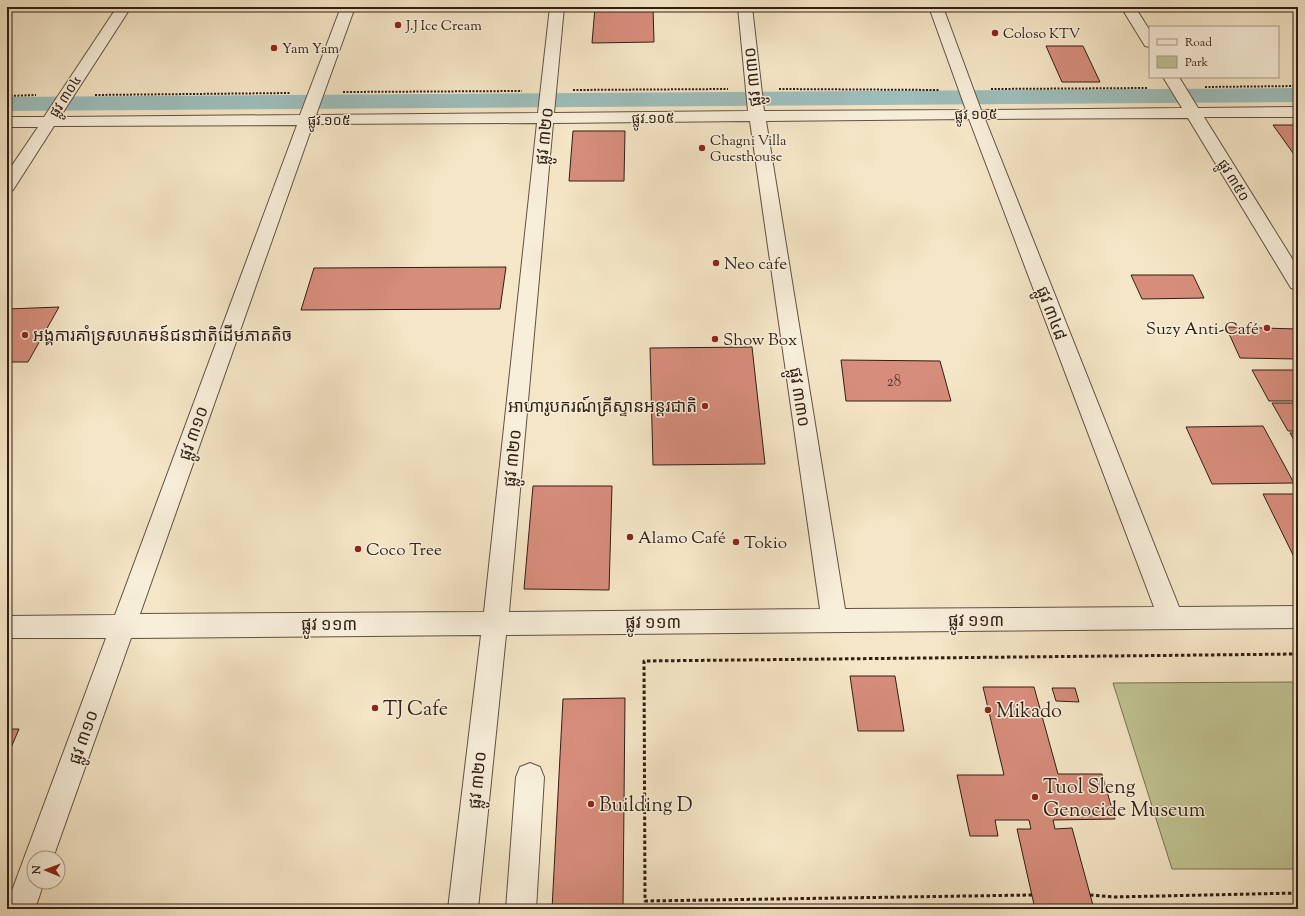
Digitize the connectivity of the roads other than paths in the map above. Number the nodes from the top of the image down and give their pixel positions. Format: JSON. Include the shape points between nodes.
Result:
{"nodes":[{"id":1,"x":124,"y":7,"type":"edge"},
{"id":2,"x":348,"y":7,"type":"edge"},
{"id":3,"x":557,"y":7,"type":"edge"},
{"id":4,"x":745,"y":7,"type":"edge"},
{"id":5,"x":936,"y":7,"type":"edge"},
{"id":6,"x":1128,"y":7,"type":"edge"},
{"id":7,"x":1149,"y":41,"type":"edge"},
{"id":8,"x":1174,"y":82,"type":"edge"},
{"id":9,"x":971,"y":103,"type":"junction"},
{"id":10,"x":1190,"y":108,"type":"junction"},
{"id":11,"x":756,"y":112,"type":"junction"},
{"id":12,"x":1298,"y":112,"type":"edge"},
{"id":13,"x":546,"y":113,"type":"junction"},
{"id":14,"x":308,"y":114,"type":"junction"},
{"id":15,"x":52,"y":116,"type":"junction"},
{"id":16,"x":7,"y":122,"type":"edge"},
{"id":17,"x":7,"y":186,"type":"edge"},
{"id":18,"x":1298,"y":283,"type":"edge"},
{"id":19,"x":1298,"y":617,"type":"edge"},
{"id":20,"x":1171,"y":618,"type":"junction"},
{"id":21,"x":834,"y":621,"type":"junction"},
{"id":22,"x":495,"y":623,"type":"junction"},
{"id":23,"x":124,"y":626,"type":"junction"},
{"id":24,"x":7,"y":627,"type":"edge"},
{"id":25,"x":530,"y":777,"type":"dead end"},
{"id":26,"x":41,"y":850,"type":"edge"},
{"id":27,"x":27,"y":890,"type":"edge"},
{"id":28,"x":20,"y":909,"type":"edge"},
{"id":29,"x":463,"y":909,"type":"edge"},
{"id":30,"x":521,"y":909,"type":"edge"}],
"edges":[{"from":1,"to":15,"type":"street","name":"ផ្លូវ ៣០៤"},
{"from":2,"to":14,"type":"street","name":"ផ្លូវ ៣១០"},
{"from":3,"to":13,"type":"street","name":"ផ្លូវ ៣២០"},
{"from":4,"to":11,"type":"street","name":"ផ្លូវ ៣៣០"},
{"from":5,"to":9,"type":"street","name":"ផ្លូវ ៣៤៨"},
{"from":6,"to":7,"type":"street"},
{"from":8,"to":10,"type":"street","name":"ផ្លូវ ៣៥០"},
{"from":9,"to":10,"type":"street","name":"ផ្លូវ ១០៥"},
{"from":9,"to":11,"type":"street","name":"ផ្លូវ ១០៥"},
{"from":9,"to":20,"type":"street","name":"ផ្លូវ ៣៤៨"},
{"from":10,"to":12,"type":"street","name":"ផ្លូវ ១០៥"},
{"from":10,"to":18,"type":"street","name":"ផ្លូវ ៣៥០"},
{"from":11,"to":13,"type":"street","name":"ផ្លូវ ១០៥"},
{"from":11,"to":21,"type":"street","name":"ផ្លូវ ៣៣០"},
{"from":13,"to":14,"type":"street","name":"ផ្លូវ ១០៥"},
{"from":13,"to":22,"type":"street","name":"ផ្លូវ ៣២០"},
{"from":14,"to":15,"type":"street","name":"ផ្លូវ ១០៥"},
{"from":14,"to":23,"type":"street","name":"ផ្លូវ ៣១០"},
{"from":15,"to":16,"type":"street","name":"ផ្លូវ ១០៥"},
{"from":15,"to":17,"type":"street","name":"ផ្លូវ ៣០៤"},
{"from":19,"to":20,"type":"street","name":"ផ្លូវ ១១៣"},
{"from":20,"to":21,"type":"street","name":"ផ្លូវ ១១៣"},
{"from":21,"to":22,"type":"street","name":"ផ្លូវ ១១៣"},
{"from":22,"to":23,"type":"street","name":"ផ្លូវ ១១៣"},
{"from":22,"to":29,"type":"street","name":"ផ្លូវ ៣២០"},
{"from":23,"to":24,"type":"street","name":"ផ្លូវ ១១៣"},
{"from":23,"to":26,"type":"street","name":"ផ្លូវ ៣១០"},
{"from":25,"to":30,"type":"street"},
{"from":27,"to":28,"type":"street"}]}
